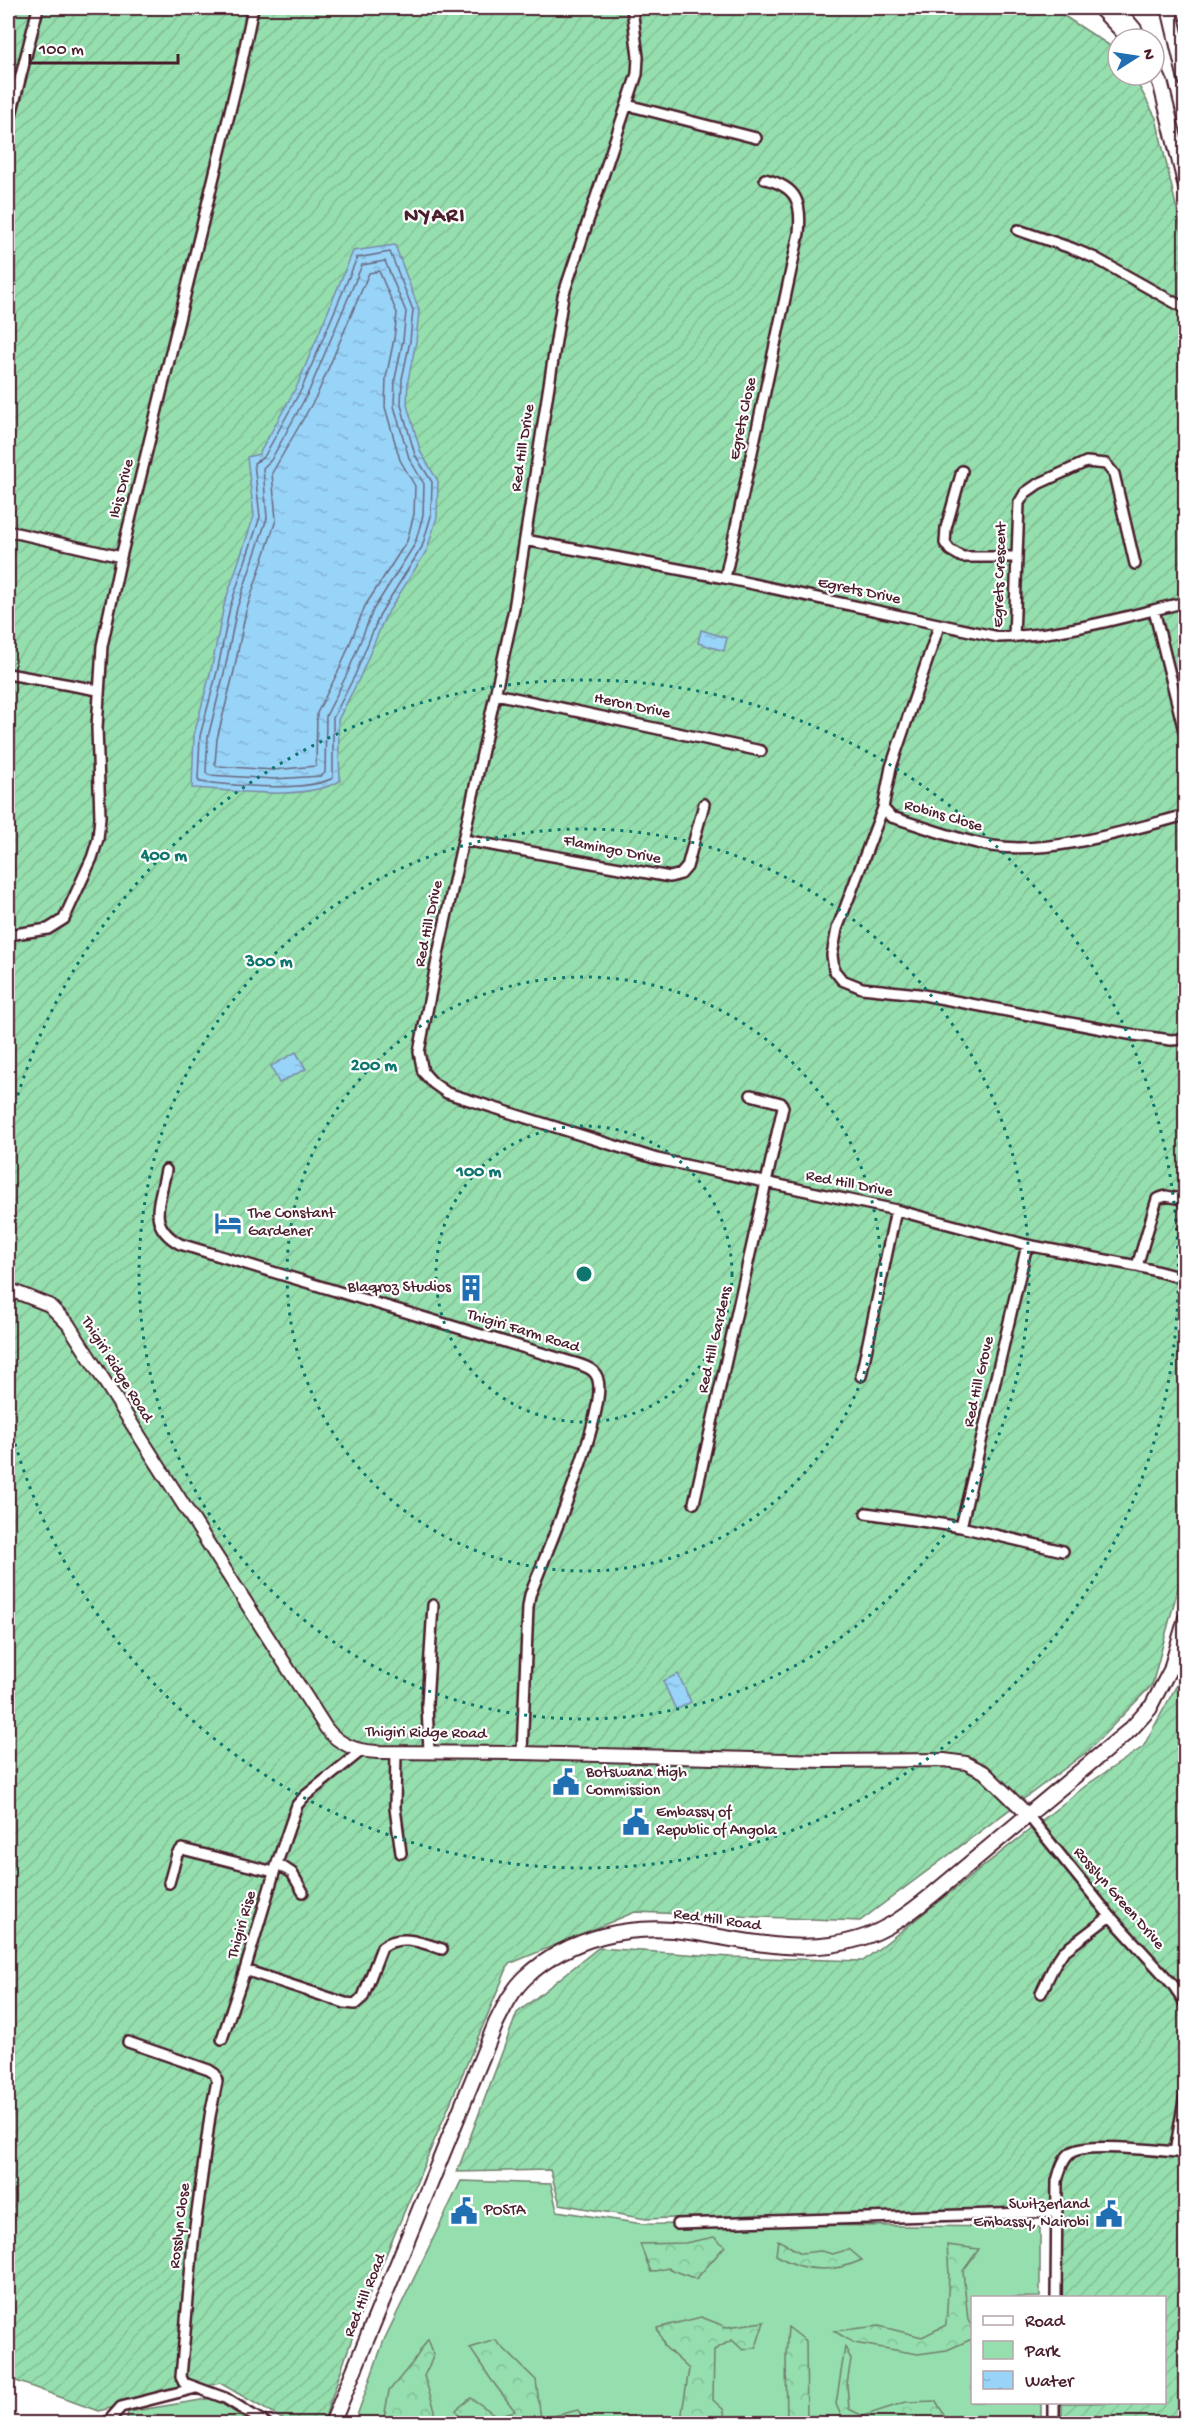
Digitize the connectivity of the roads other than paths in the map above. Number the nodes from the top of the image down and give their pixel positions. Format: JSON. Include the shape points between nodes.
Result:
{"nodes":[{"id":1,"x":38,"y":8,"type":"edge"},
{"id":2,"x":253,"y":8,"type":"edge"},
{"id":3,"x":632,"y":8,"type":"edge"},
{"id":4,"x":1100,"y":8,"type":"edge"},
{"id":5,"x":1116,"y":8,"type":"edge"},
{"id":6,"x":1169,"y":8,"type":"edge"},
{"id":7,"x":1118,"y":27,"type":"edge"},
{"id":8,"x":1130,"y":27,"type":"edge"},
{"id":9,"x":1185,"y":80,"type":"edge"},
{"id":10,"x":1161,"y":87,"type":"edge"},
{"id":11,"x":627,"y":105,"type":"junction"},
{"id":12,"x":8,"y":127,"type":"edge"},
{"id":13,"x":756,"y":138,"type":"dead end"},
{"id":14,"x":765,"y":179,"type":"dead end"},
{"id":15,"x":1185,"y":187,"type":"edge"},
{"id":16,"x":1018,"y":230,"type":"dead end"},
{"id":17,"x":1185,"y":309,"type":"edge"},
{"id":18,"x":962,"y":471,"type":"dead end"},
{"id":19,"x":8,"y":531,"type":"edge"},
{"id":20,"x":525,"y":540,"type":"junction"},
{"id":21,"x":122,"y":556,"type":"junction"},
{"id":22,"x":1016,"y":557,"type":"junction"},
{"id":23,"x":1135,"y":564,"type":"dead end"},
{"id":24,"x":725,"y":578,"type":"junction"},
{"id":25,"x":1185,"y":602,"type":"edge"},
{"id":26,"x":1154,"y":609,"type":"junction"},
{"id":27,"x":939,"y":626,"type":"junction"},
{"id":28,"x":1014,"y":637,"type":"junction"},
{"id":29,"x":8,"y":674,"type":"edge"},
{"id":30,"x":98,"y":690,"type":"junction"},
{"id":31,"x":496,"y":694,"type":"junction"},
{"id":32,"x":1185,"y":740,"type":"edge"},
{"id":33,"x":761,"y":752,"type":"dead end"},
{"id":34,"x":705,"y":804,"type":"dead end"},
{"id":35,"x":883,"y":808,"type":"junction"},
{"id":36,"x":1185,"y":815,"type":"edge"},
{"id":37,"x":464,"y":840,"type":"junction"},
{"id":38,"x":8,"y":935,"type":"edge"},
{"id":39,"x":1185,"y":1040,"type":"edge"},
{"id":40,"x":751,"y":1095,"type":"dead end"},
{"id":41,"x":166,"y":1170,"type":"dead end"},
{"id":42,"x":766,"y":1184,"type":"junction"},
{"id":43,"x":1185,"y":1200,"type":"edge"},
{"id":44,"x":896,"y":1210,"type":"junction"},
{"id":45,"x":1027,"y":1245,"type":"junction"},
{"id":46,"x":1137,"y":1266,"type":"junction"},
{"id":47,"x":1185,"y":1279,"type":"edge"},
{"id":48,"x":8,"y":1289,"type":"edge"},
{"id":49,"x":861,"y":1376,"type":"dead end"},
{"id":50,"x":694,"y":1503,"type":"dead end"},
{"id":51,"x":866,"y":1513,"type":"dead end"},
{"id":52,"x":961,"y":1527,"type":"junction"},
{"id":53,"x":1063,"y":1551,"type":"dead end"},
{"id":54,"x":433,"y":1605,"type":"dead end"},
{"id":55,"x":1185,"y":1618,"type":"edge"},
{"id":56,"x":1172,"y":1666,"type":"joint"},
{"id":57,"x":1150,"y":1708,"type":"joint"},
{"id":58,"x":361,"y":1751,"type":"junction"},
{"id":59,"x":396,"y":1752,"type":"junction"},
{"id":60,"x":429,"y":1752,"type":"junction"},
{"id":61,"x":522,"y":1753,"type":"junction"},
{"id":62,"x":1028,"y":1814,"type":"junction"},
{"id":63,"x":401,"y":1853,"type":"dead end"},
{"id":64,"x":276,"y":1868,"type":"junction"},
{"id":65,"x":169,"y":1883,"type":"dead end"},
{"id":66,"x":303,"y":1892,"type":"dead end"},
{"id":67,"x":1110,"y":1916,"type":"junction"},
{"id":68,"x":442,"y":1949,"type":"dead end"},
{"id":69,"x":245,"y":1970,"type":"junction"},
{"id":70,"x":1041,"y":1993,"type":"dead end"},
{"id":71,"x":1185,"y":2001,"type":"edge"},
{"id":72,"x":222,"y":2039,"type":"dead end"},
{"id":73,"x":128,"y":2042,"type":"dead end"},
{"id":74,"x":1185,"y":2089,"type":"edge"},
{"id":75,"x":1180,"y":2153,"type":"edge"},
{"id":76,"x":1056,"y":2212,"type":"junction"},
{"id":77,"x":677,"y":2224,"type":"dead end"},
{"id":78,"x":1056,"y":2296,"type":"edge"},
{"id":79,"x":196,"y":2388,"type":"junction"},
{"id":80,"x":1054,"y":2404,"type":"edge"},
{"id":81,"x":106,"y":2424,"type":"edge"},
{"id":82,"x":267,"y":2424,"type":"edge"},
{"id":83,"x":332,"y":2424,"type":"edge"},
{"id":84,"x":1054,"y":2424,"type":"edge"}],
"edges":[{"from":1,"to":12,"type":"street"},
{"from":2,"to":21,"type":"street","name":"Ibis Drive"},
{"from":3,"to":11,"type":"street","name":"Red Hill Drive","via":[[638,57]]},
{"from":4,"to":7,"type":"main road"},
{"from":5,"to":8,"type":"main road"},
{"from":6,"to":9,"type":"main road"},
{"from":10,"to":15,"type":"main road"},
{"from":11,"to":13,"type":"street"},
{"from":11,"to":20,"type":"street","name":"Red Hill Drive","via":[[563,296]]},
{"from":14,"to":24,"type":"street","name":"Egrets Close","via":[[792,191],[801,217],[800,233]]},
{"from":16,"to":17,"type":"street","via":[[1095,258]]},
{"from":18,"to":22,"type":"street","via":[[945,543],[962,557]]},
{"from":19,"to":21,"type":"street"},
{"from":20,"to":24,"type":"street","name":"Egrets Drive"},
{"from":20,"to":31,"type":"street","name":"Red Hill Drive"},
{"from":21,"to":30,"type":"street","name":"Ibis Drive","via":[[102,646]]},
{"from":22,"to":23,"type":"street","name":"Egrets Crescent","via":[[1019,503],[1025,493],[1086,462],[1096,462],[1106,464],[1114,474]]},
{"from":22,"to":28,"type":"street","name":"Egrets Crescent"},
{"from":24,"to":27,"type":"street","name":"Egrets Drive"},
{"from":25,"to":26,"type":"street","name":"Egrets Drive"},
{"from":26,"to":28,"type":"street","name":"Egrets Drive","via":[[1058,632]]},
{"from":26,"to":32,"type":"street"},
{"from":27,"to":28,"type":"street","name":"Egrets Drive"},
{"from":27,"to":35,"type":"street","name":"Robins Close","via":[[891,767]]},
{"from":29,"to":30,"type":"street"},
{"from":30,"to":38,"type":"street","name":"Ibis Drive","via":[[100,817],[92,858],[64,919],[48,930]]},
{"from":31,"to":33,"type":"street","name":"Heron Drive"},
{"from":31,"to":37,"type":"street","name":"Red Hill Drive"},
{"from":34,"to":37,"type":"street","name":"Flamingo Drive","via":[[687,867],[670,877]]},
{"from":35,"to":36,"type":"street","name":"Robins Close","via":[[891,817],[992,846],[1032,849],[1087,840]]},
{"from":35,"to":39,"type":"street","via":[[837,929],[832,956],[834,970],[842,980],[862,988],[918,994],[1134,1035]]},
{"from":37,"to":42,"type":"street","name":"Red Hill Drive","via":[[419,1052],[426,1077],[447,1094],[657,1159]]},
{"from":40,"to":42,"type":"street","name":"Red Hill Gardens","via":[[781,1102],[783,1107]]},
{"from":41,"to":61,"type":"street","name":"Thigiri Farm Road","via":[[158,1218],[161,1230],[180,1244],[578,1364],[595,1373],[600,1392],[596,1414],[530,1595],[525,1629]]},
{"from":42,"to":44,"type":"street","name":"Red Hill Drive"},
{"from":42,"to":50,"type":"street","name":"Red Hill Gardens"},
{"from":43,"to":46,"type":"street","via":[[1158,1198]]},
{"from":44,"to":45,"type":"street","name":"Red Hill Drive"},
{"from":44,"to":49,"type":"street"},
{"from":45,"to":46,"type":"street","name":"Red Hill Drive"},
{"from":45,"to":52,"type":"street","name":"Red Hill Grove"},
{"from":46,"to":47,"type":"street","name":"Red Hill Drive"},
{"from":48,"to":58,"type":"street","name":"Thigiri Ridge Road","via":[[49,1305],[68,1324],[326,1728],[343,1744]]},
{"from":51,"to":52,"type":"street"},
{"from":52,"to":53,"type":"street"},
{"from":54,"to":60,"type":"street"},
{"from":55,"to":56,"type":"main road","name":"Red Hill Road"},
{"from":56,"to":57,"type":"street","name":"Red Hill Road"},
{"from":57,"to":62,"type":"main road","name":"Red Hill Road","via":[[1131,1729]]},
{"from":58,"to":59,"type":"street","name":"Thigiri Ridge Road"},
{"from":58,"to":64,"type":"street","name":"Thigiri Rise","via":[[297,1805]]},
{"from":59,"to":60,"type":"street","name":"Thigiri Ridge Road"},
{"from":59,"to":63,"type":"street","via":[[395,1808]]},
{"from":60,"to":61,"type":"street","name":"Thigiri Ridge Road"},
{"from":61,"to":62,"type":"street","name":"Thigiri Ridge Road","via":[[956,1761],[984,1772]]},
{"from":62,"to":67,"type":"street","name":"Rosslyn Green Drive"},
{"from":62,"to":83,"type":"main road","name":"Red Hill Road","via":[[905,1916],[858,1940],[783,1947],[672,1930],[623,1931],[580,1943],[525,1977],[496,2023]]},
{"from":64,"to":65,"type":"street","via":[[182,1849]]},
{"from":64,"to":66,"type":"street","via":[[292,1873]]},
{"from":64,"to":69,"type":"street","name":"Thigiri Rise"},
{"from":67,"to":70,"type":"street","via":[[1063,1952]]},
{"from":67,"to":71,"type":"street","name":"Rosslyn Green Drive"},
{"from":68,"to":69,"type":"street","name":"Thigiri Rise","via":[[414,1940],[387,1943],[363,1997],[355,2004]]},
{"from":69,"to":72,"type":"street"},
{"from":73,"to":79,"type":"street","name":"Rosslyn Close","via":[[209,2070],[218,2081],[193,2242],[180,2370],[184,2383]]},
{"from":74,"to":75,"type":"street"},
{"from":75,"to":76,"type":"street","via":[[1097,2147],[1077,2150],[1062,2163]]},
{"from":76,"to":77,"type":"street"},
{"from":76,"to":78,"type":"street"},
{"from":79,"to":81,"type":"street","via":[[121,2408]]},
{"from":79,"to":82,"type":"street","via":[[225,2398]]},
{"from":80,"to":84,"type":"street"}]}
